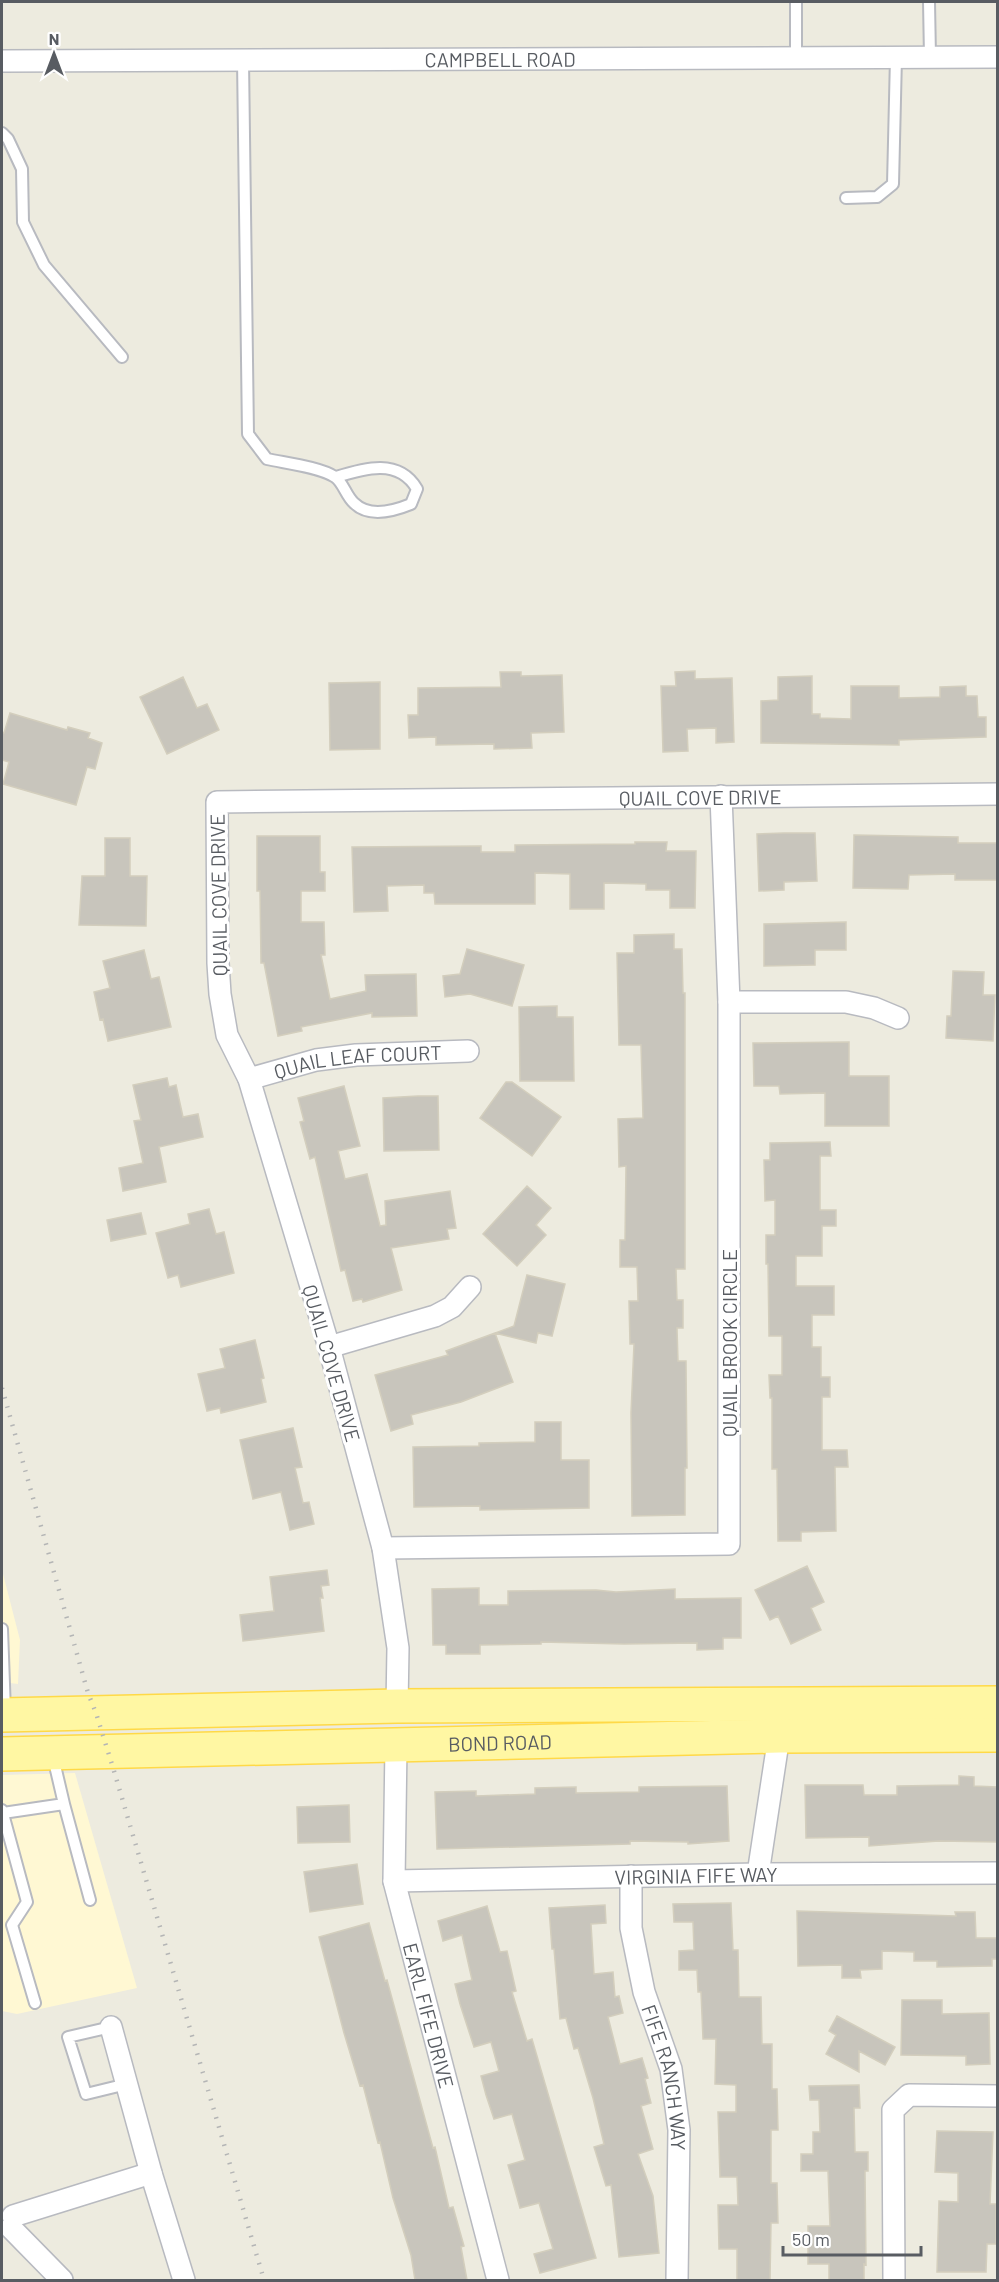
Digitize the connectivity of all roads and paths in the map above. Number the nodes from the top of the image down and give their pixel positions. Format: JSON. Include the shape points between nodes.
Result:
{"nodes":[{"id":1,"x":796,"y":2,"type":"edge"},
{"id":2,"x":929,"y":2,"type":"edge"},
{"id":3,"x":896,"y":57,"type":"junction"},
{"id":4,"x":930,"y":57,"type":"junction"},
{"id":5,"x":998,"y":57,"type":"edge"},
{"id":6,"x":796,"y":58,"type":"junction"},
{"id":7,"x":243,"y":60,"type":"junction"},
{"id":8,"x":2,"y":61,"type":"edge"},
{"id":9,"x":2,"y":133,"type":"edge"},
{"id":10,"x":846,"y":198,"type":"dead end"},
{"id":11,"x":122,"y":357,"type":"dead end"},
{"id":12,"x":336,"y":477,"type":"junction"},
{"id":13,"x":998,"y":794,"type":"edge"},
{"id":14,"x":721,"y":796,"type":"junction"},
{"id":15,"x":729,"y":1002,"type":"junction"},
{"id":16,"x":898,"y":1018,"type":"dead end"},
{"id":17,"x":468,"y":1051,"type":"dead end"},
{"id":18,"x":249,"y":1079,"type":"junction"},
{"id":19,"x":470,"y":1287,"type":"dead end"},
{"id":20,"x":329,"y":1347,"type":"junction"},
{"id":21,"x":383,"y":1548,"type":"junction"},
{"id":22,"x":2,"y":1634,"type":"edge"},
{"id":23,"x":983,"y":1703,"type":"edge"},
{"id":24,"x":611,"y":1705,"type":"junction"},
{"id":25,"x":397,"y":1706,"type":"junction"},
{"id":26,"x":3,"y":1715,"type":"edge"},
{"id":27,"x":998,"y":1735,"type":"edge"},
{"id":28,"x":779,"y":1736,"type":"junction"},
{"id":29,"x":396,"y":1746,"type":"junction"},
{"id":30,"x":191,"y":1750,"type":"junction"},
{"id":31,"x":52,"y":1753,"type":"junction"},
{"id":32,"x":2,"y":1754,"type":"edge"},
{"id":33,"x":64,"y":1804,"type":"junction"},
{"id":34,"x":2,"y":1811,"type":"edge"},
{"id":35,"x":998,"y":1873,"type":"edge"},
{"id":36,"x":758,"y":1874,"type":"junction"},
{"id":37,"x":631,"y":1876,"type":"junction"},
{"id":38,"x":394,"y":1881,"type":"junction"},
{"id":39,"x":90,"y":1900,"type":"dead end"},
{"id":40,"x":35,"y":2003,"type":"dead end"},
{"id":41,"x":111,"y":2027,"type":"joint"},
{"id":42,"x":127,"y":2084,"type":"junction"},
{"id":43,"x":998,"y":2096,"type":"edge"},
{"id":44,"x":151,"y":2173,"type":"junction"},
{"id":45,"x":7,"y":2220,"type":"edge"},
{"id":46,"x":62,"y":2280,"type":"edge"},
{"id":47,"x":184,"y":2280,"type":"edge"},
{"id":48,"x":498,"y":2280,"type":"edge"},
{"id":49,"x":677,"y":2280,"type":"edge"},
{"id":50,"x":894,"y":2280,"type":"edge"}],
"edges":[{"from":1,"to":6,"type":"lane"},
{"from":2,"to":4,"type":"lane"},
{"from":3,"to":4,"type":"street","name":"CAMPBELL ROAD"},
{"from":3,"to":6,"type":"street","name":"CAMPBELL ROAD"},
{"from":3,"to":10,"type":"lane","via":[[893,184],[877,197]]},
{"from":4,"to":5,"type":"street","name":"CAMPBELL ROAD"},
{"from":6,"to":7,"type":"street","name":"CAMPBELL ROAD"},
{"from":7,"to":8,"type":"street","name":"CAMPBELL ROAD"},
{"from":7,"to":12,"type":"lane","via":[[248,434],[267,459]]},
{"from":9,"to":11,"type":"lane","via":[[22,169],[23,222],[44,265]]},
{"from":12,"to":12,"type":"lane","via":[[354,504],[373,512],[411,504],[417,489],[410,478],[387,467]]},
{"from":13,"to":14,"type":"street","name":"QUAIL COVE DRIVE"},
{"from":14,"to":15,"type":"street","name":"QUAIL BROOK CIRCLE"},
{"from":14,"to":18,"type":"street","name":"QUAIL COVE DRIVE","via":[[217,802],[220,994],[227,1035]]},
{"from":15,"to":16,"type":"street","via":[[846,1002]]},
{"from":15,"to":21,"type":"street","name":"QUAIL BROOK CIRCLE","via":[[729,1544]]},
{"from":17,"to":18,"type":"street","name":"QUAIL LEAF COURT","via":[[316,1060]]},
{"from":18,"to":20,"type":"street","name":"QUAIL COVE DRIVE"},
{"from":19,"to":20,"type":"street","via":[[452,1307],[435,1316]]},
{"from":20,"to":21,"type":"street","name":"QUAIL COVE DRIVE"},
{"from":21,"to":25,"type":"street","name":"QUAIL COVE DRIVE","via":[[398,1648]]},
{"from":22,"to":26,"type":"lane"},
{"from":23,"to":24,"type":"main road","name":"BOND ROAD"},
{"from":23,"to":28,"type":"main road","via":[[936,1716],[793,1719]]},
{"from":24,"to":25,"type":"main road","name":"BOND ROAD"},
{"from":24,"to":29,"type":"main road","via":[[583,1719],[413,1726],[404,1731]]},
{"from":25,"to":26,"type":"main road","name":"BOND ROAD"},
{"from":25,"to":30,"type":"main road","via":[[364,1724],[281,1728],[229,1736]]},
{"from":27,"to":28,"type":"main road","name":"BOND ROAD"},
{"from":28,"to":29,"type":"main road","name":"BOND ROAD"},
{"from":28,"to":36,"type":"street"},
{"from":29,"to":30,"type":"main road","name":"BOND ROAD"},
{"from":29,"to":38,"type":"street","name":"EARL FIFE DRIVE"},
{"from":30,"to":31,"type":"main road","name":"BOND ROAD"},
{"from":31,"to":32,"type":"main road","name":"BOND ROAD"},
{"from":31,"to":33,"type":"lane"},
{"from":33,"to":34,"type":"lane"},
{"from":33,"to":39,"type":"lane"},
{"from":34,"to":40,"type":"lane","via":[[27,1902],[12,1925]]},
{"from":35,"to":36,"type":"street","name":"VIRGINIA FIFE WAY"},
{"from":36,"to":37,"type":"street","name":"VIRGINIA FIFE WAY"},
{"from":37,"to":38,"type":"street","name":"VIRGINIA FIFE WAY"},
{"from":37,"to":49,"type":"street","name":"FIFE RANCH WAY","via":[[631,1928],[644,1992],[671,2069],[679,2130]]},
{"from":38,"to":48,"type":"street","name":"EARL FIFE DRIVE"},
{"from":41,"to":42,"type":"street"},
{"from":41,"to":42,"type":"lane","via":[[68,2037],[86,2094]]},
{"from":42,"to":44,"type":"street"},
{"from":43,"to":50,"type":"street","via":[[909,2096],[893,2110]]},
{"from":44,"to":45,"type":"street"},
{"from":44,"to":47,"type":"street"},
{"from":45,"to":46,"type":"street"}]}
